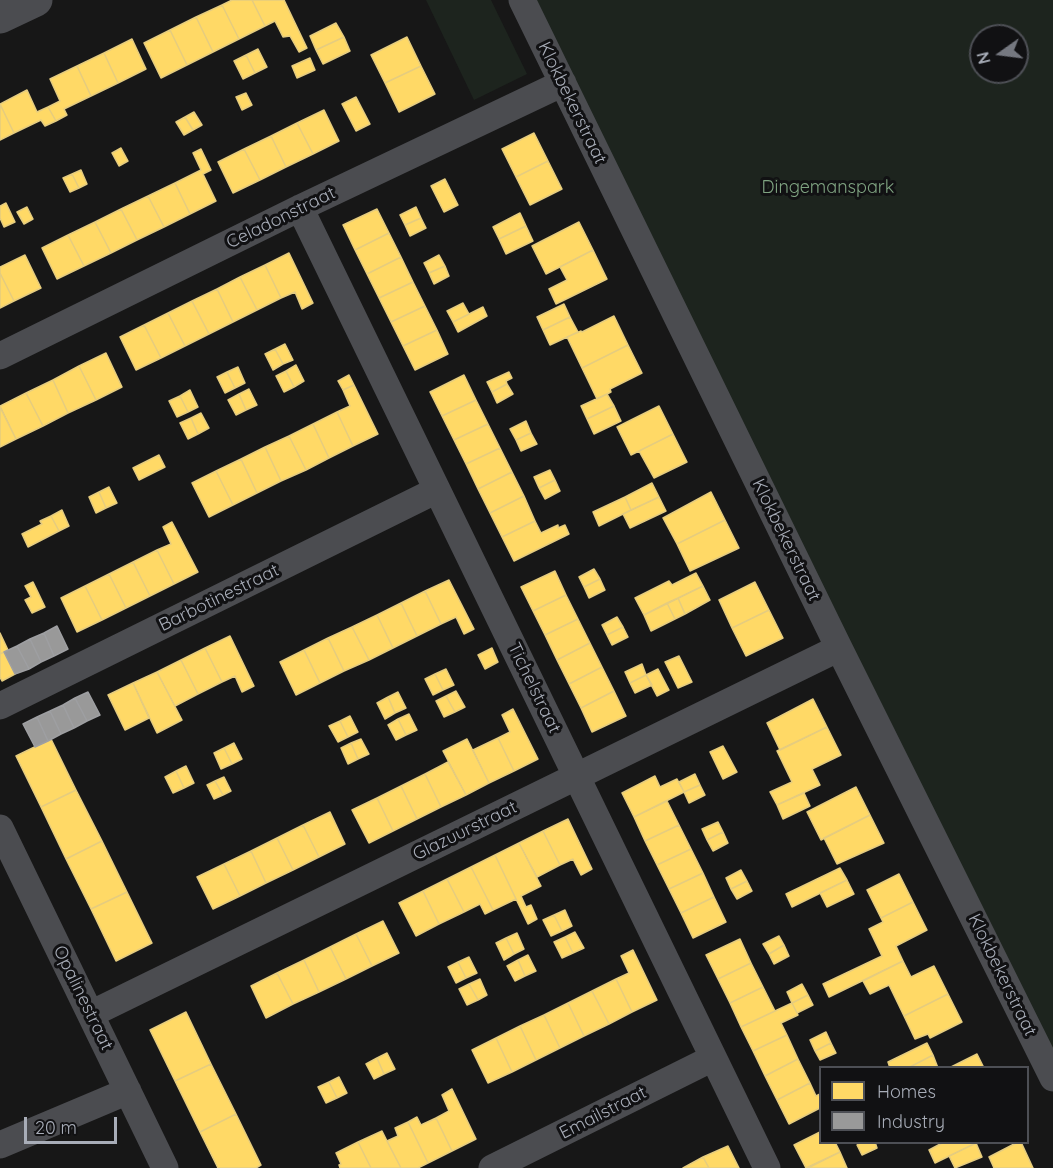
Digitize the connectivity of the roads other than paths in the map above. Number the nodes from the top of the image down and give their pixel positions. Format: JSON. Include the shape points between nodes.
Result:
{"nodes":[{"id":1,"x":36,"y":0,"type":"edge"},
{"id":2,"x":522,"y":0,"type":"edge"},
{"id":3,"x":0,"y":17,"type":"edge"},
{"id":4,"x":563,"y":84,"type":"junction"},
{"id":5,"x":300,"y":208,"type":"junction"},
{"id":6,"x":0,"y":356,"type":"edge"},
{"id":7,"x":437,"y":490,"type":"junction"},
{"id":8,"x":839,"y":648,"type":"junction"},
{"id":9,"x":0,"y":706,"type":"edge"},
{"id":10,"x":577,"y":777,"type":"junction"},
{"id":11,"x":0,"y":828,"type":"edge"},
{"id":12,"x":91,"y":1014,"type":"junction"},
{"id":13,"x":713,"y":1058,"type":"junction"},
{"id":14,"x":1053,"y":1078,"type":"edge"},
{"id":15,"x":128,"y":1091,"type":"junction"},
{"id":16,"x":0,"y":1144,"type":"edge"},
{"id":17,"x":165,"y":1168,"type":"edge"},
{"id":18,"x":492,"y":1168,"type":"edge"},
{"id":19,"x":767,"y":1168,"type":"edge"}],
"edges":[{"from":1,"to":3,"type":"street"},
{"from":2,"to":4,"type":"street","name":"Klokbekerstraat"},
{"from":4,"to":5,"type":"street","name":"Celadonstraat"},
{"from":4,"to":8,"type":"street","name":"Klokbekerstraat"},
{"from":5,"to":6,"type":"street","name":"Celadonstraat"},
{"from":5,"to":7,"type":"street","name":"Tichelstraat"},
{"from":7,"to":9,"type":"street","name":"Barbotinestraat"},
{"from":7,"to":10,"type":"street","name":"Tichelstraat"},
{"from":8,"to":10,"type":"street","name":"Glazuurstraat"},
{"from":8,"to":14,"type":"street","name":"Klokbekerstraat"},
{"from":10,"to":12,"type":"street","name":"Glazuurstraat"},
{"from":10,"to":13,"type":"street","name":"Tichelstraat"},
{"from":11,"to":12,"type":"street","name":"Opalinestraat"},
{"from":12,"to":15,"type":"street","name":"Opalinestraat"},
{"from":13,"to":18,"type":"street","name":"Emailstraat"},
{"from":13,"to":19,"type":"street","name":"Tichelstraat"},
{"from":15,"to":16,"type":"street"},
{"from":15,"to":17,"type":"street","name":"Opalinestraat"}]}
